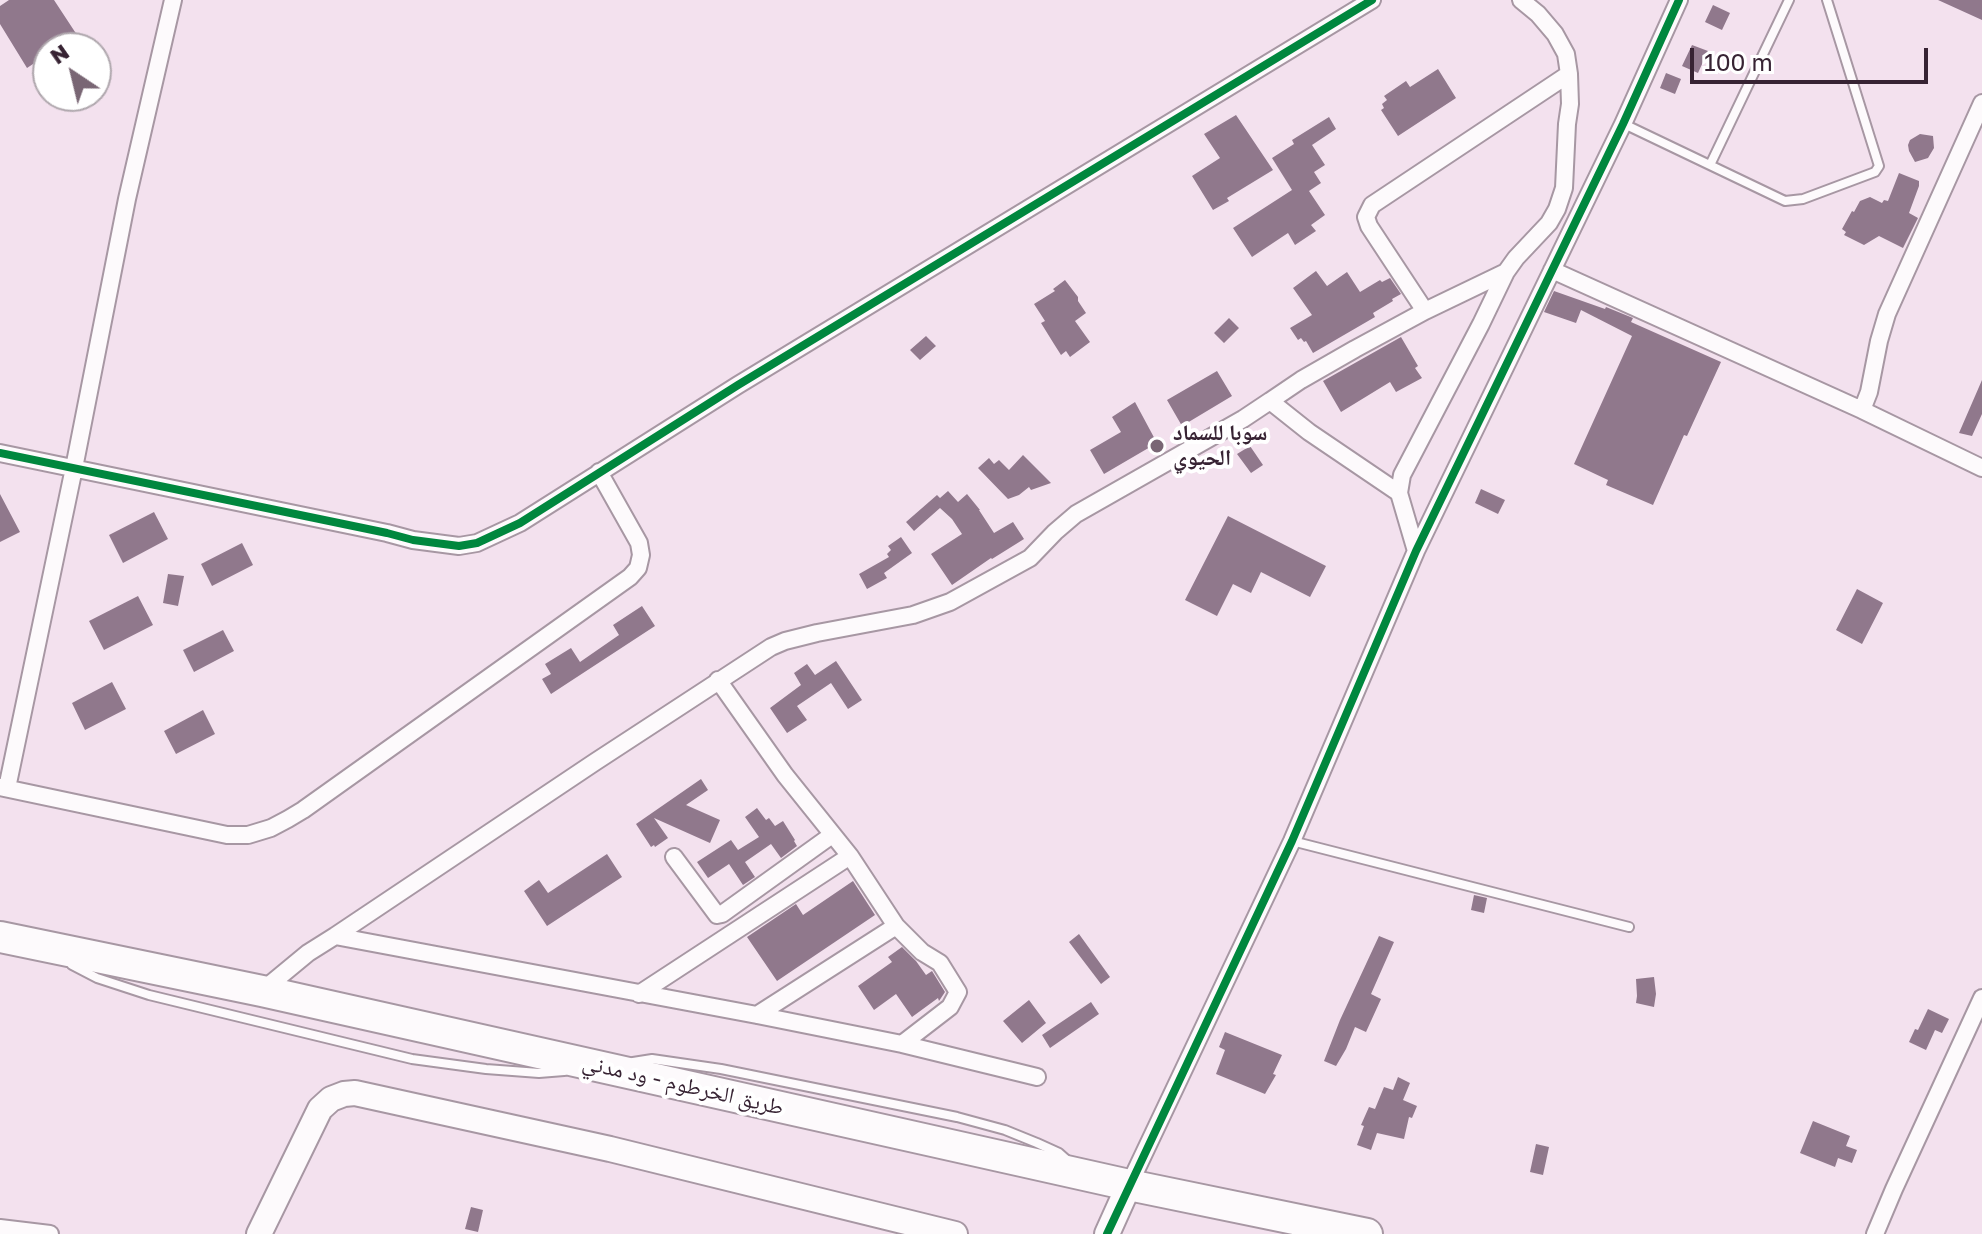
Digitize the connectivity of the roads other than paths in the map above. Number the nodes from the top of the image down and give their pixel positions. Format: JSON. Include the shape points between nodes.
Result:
{"nodes":[{"id":1,"x":173,"y":0,"type":"edge"},
{"id":2,"x":1372,"y":0,"type":"edge"},
{"id":3,"x":1521,"y":0,"type":"edge"},
{"id":4,"x":1679,"y":0,"type":"edge"},
{"id":5,"x":1789,"y":0,"type":"edge"},
{"id":6,"x":1827,"y":0,"type":"edge"},
{"id":7,"x":1569,"y":74,"type":"junction"},
{"id":8,"x":1982,"y":103,"type":"edge"},
{"id":9,"x":1623,"y":124,"type":"junction"},
{"id":10,"x":1710,"y":165,"type":"junction"},
{"id":11,"x":1552,"y":270,"type":"junction"},
{"id":12,"x":1506,"y":272,"type":"junction"},
{"id":13,"x":1425,"y":311,"type":"junction"},
{"id":14,"x":1270,"y":401,"type":"junction"},
{"id":15,"x":1862,"y":410,"type":"junction"},
{"id":16,"x":0,"y":453,"type":"edge"},
{"id":17,"x":74,"y":468,"type":"junction"},
{"id":18,"x":1982,"y":468,"type":"edge"},
{"id":19,"x":599,"y":472,"type":"junction"},
{"id":20,"x":1399,"y":493,"type":"junction"},
{"id":21,"x":1416,"y":551,"type":"junction"},
{"id":22,"x":718,"y":680,"type":"junction"},
{"id":23,"x":3,"y":788,"type":"edge"},
{"id":24,"x":832,"y":835,"type":"junction"},
{"id":25,"x":1292,"y":841,"type":"junction"},
{"id":26,"x":850,"y":856,"type":"junction"},
{"id":27,"x":674,"y":857,"type":"dead end"},
{"id":28,"x":896,"y":926,"type":"junction"},
{"id":29,"x":1629,"y":927,"type":"dead end"},
{"id":30,"x":335,"y":936,"type":"junction"},
{"id":31,"x":8,"y":942,"type":"edge"},
{"id":32,"x":56,"y":957,"type":"dead end"},
{"id":33,"x":69,"y":964,"type":"dead end"},
{"id":34,"x":262,"y":991,"type":"junction"},
{"id":35,"x":639,"y":994,"type":"junction"},
{"id":36,"x":1982,"y":998,"type":"edge"},
{"id":37,"x":757,"y":1015,"type":"junction"},
{"id":38,"x":902,"y":1044,"type":"junction"},
{"id":39,"x":600,"y":1067,"type":"junction"},
{"id":40,"x":1037,"y":1077,"type":"dead end"},
{"id":41,"x":1129,"y":1185,"type":"junction"},
{"id":42,"x":0,"y":1228,"type":"edge"},
{"id":43,"x":50,"y":1234,"type":"edge"},
{"id":44,"x":259,"y":1234,"type":"edge"},
{"id":45,"x":955,"y":1234,"type":"edge"},
{"id":46,"x":1107,"y":1234,"type":"edge"},
{"id":47,"x":1367,"y":1234,"type":"edge"},
{"id":48,"x":1875,"y":1234,"type":"edge"}],
"edges":[{"from":1,"to":17,"type":"street"},
{"from":2,"to":19,"type":"street"},
{"from":3,"to":7,"type":"street","via":[[1555,34]]},
{"from":4,"to":9,"type":"street"},
{"from":5,"to":10,"type":"lane"},
{"from":6,"to":10,"type":"lane","via":[[1879,166],[1875,172],[1785,201]]},
{"from":7,"to":12,"type":"street","via":[[1564,188],[1549,223]]},
{"from":7,"to":13,"type":"street","via":[[1372,205],[1366,217],[1369,226]]},
{"from":8,"to":15,"type":"street","via":[[1887,314]]},
{"from":9,"to":10,"type":"lane"},
{"from":9,"to":11,"type":"street"},
{"from":11,"to":15,"type":"street"},
{"from":11,"to":21,"type":"street"},
{"from":12,"to":13,"type":"street"},
{"from":12,"to":20,"type":"street","via":[[1402,475]]},
{"from":13,"to":14,"type":"street"},
{"from":14,"to":20,"type":"street"},
{"from":14,"to":22,"type":"street","via":[[1076,514],[1030,558],[950,602],[901,618],[785,641]]},
{"from":15,"to":18,"type":"street"},
{"from":16,"to":17,"type":"street"},
{"from":17,"to":19,"type":"street","via":[[459,546],[494,537]]},
{"from":17,"to":23,"type":"street"},
{"from":19,"to":23,"type":"street","via":[[639,543],[638,568],[630,577],[288,819],[248,835],[227,835]]},
{"from":20,"to":21,"type":"street"},
{"from":21,"to":25,"type":"street"},
{"from":22,"to":24,"type":"street"},
{"from":22,"to":30,"type":"street"},
{"from":24,"to":26,"type":"street"},
{"from":24,"to":27,"type":"street","via":[[717,915]]},
{"from":25,"to":29,"type":"lane"},
{"from":25,"to":41,"type":"street"},
{"from":26,"to":28,"type":"street"},
{"from":26,"to":35,"type":"street"},
{"from":28,"to":37,"type":"street"},
{"from":28,"to":38,"type":"street","via":[[940,963],[958,992],[950,1007]]},
{"from":30,"to":34,"type":"street"},
{"from":30,"to":35,"type":"street"},
{"from":31,"to":32,"type":"lane"},
{"from":31,"to":34,"type":"highway","name":"طريق الخرطوم - ود مدني"},
{"from":33,"to":39,"type":"lane","via":[[149,995],[412,1059],[539,1073]]},
{"from":34,"to":39,"type":"highway","name":"طريق الخرطوم - ود مدني"},
{"from":35,"to":37,"type":"street"},
{"from":36,"to":48,"type":"street"},
{"from":37,"to":38,"type":"street"},
{"from":38,"to":40,"type":"street"},
{"from":39,"to":41,"type":"highway","name":"طريق الخرطوم - ود مدني"},
{"from":41,"to":46,"type":"street"},
{"from":41,"to":47,"type":"highway","name":"طريق الخرطوم - ود مدني"},
{"from":42,"to":43,"type":"street"},
{"from":44,"to":45,"type":"street","via":[[320,1109],[331,1099],[355,1093]]}]}
